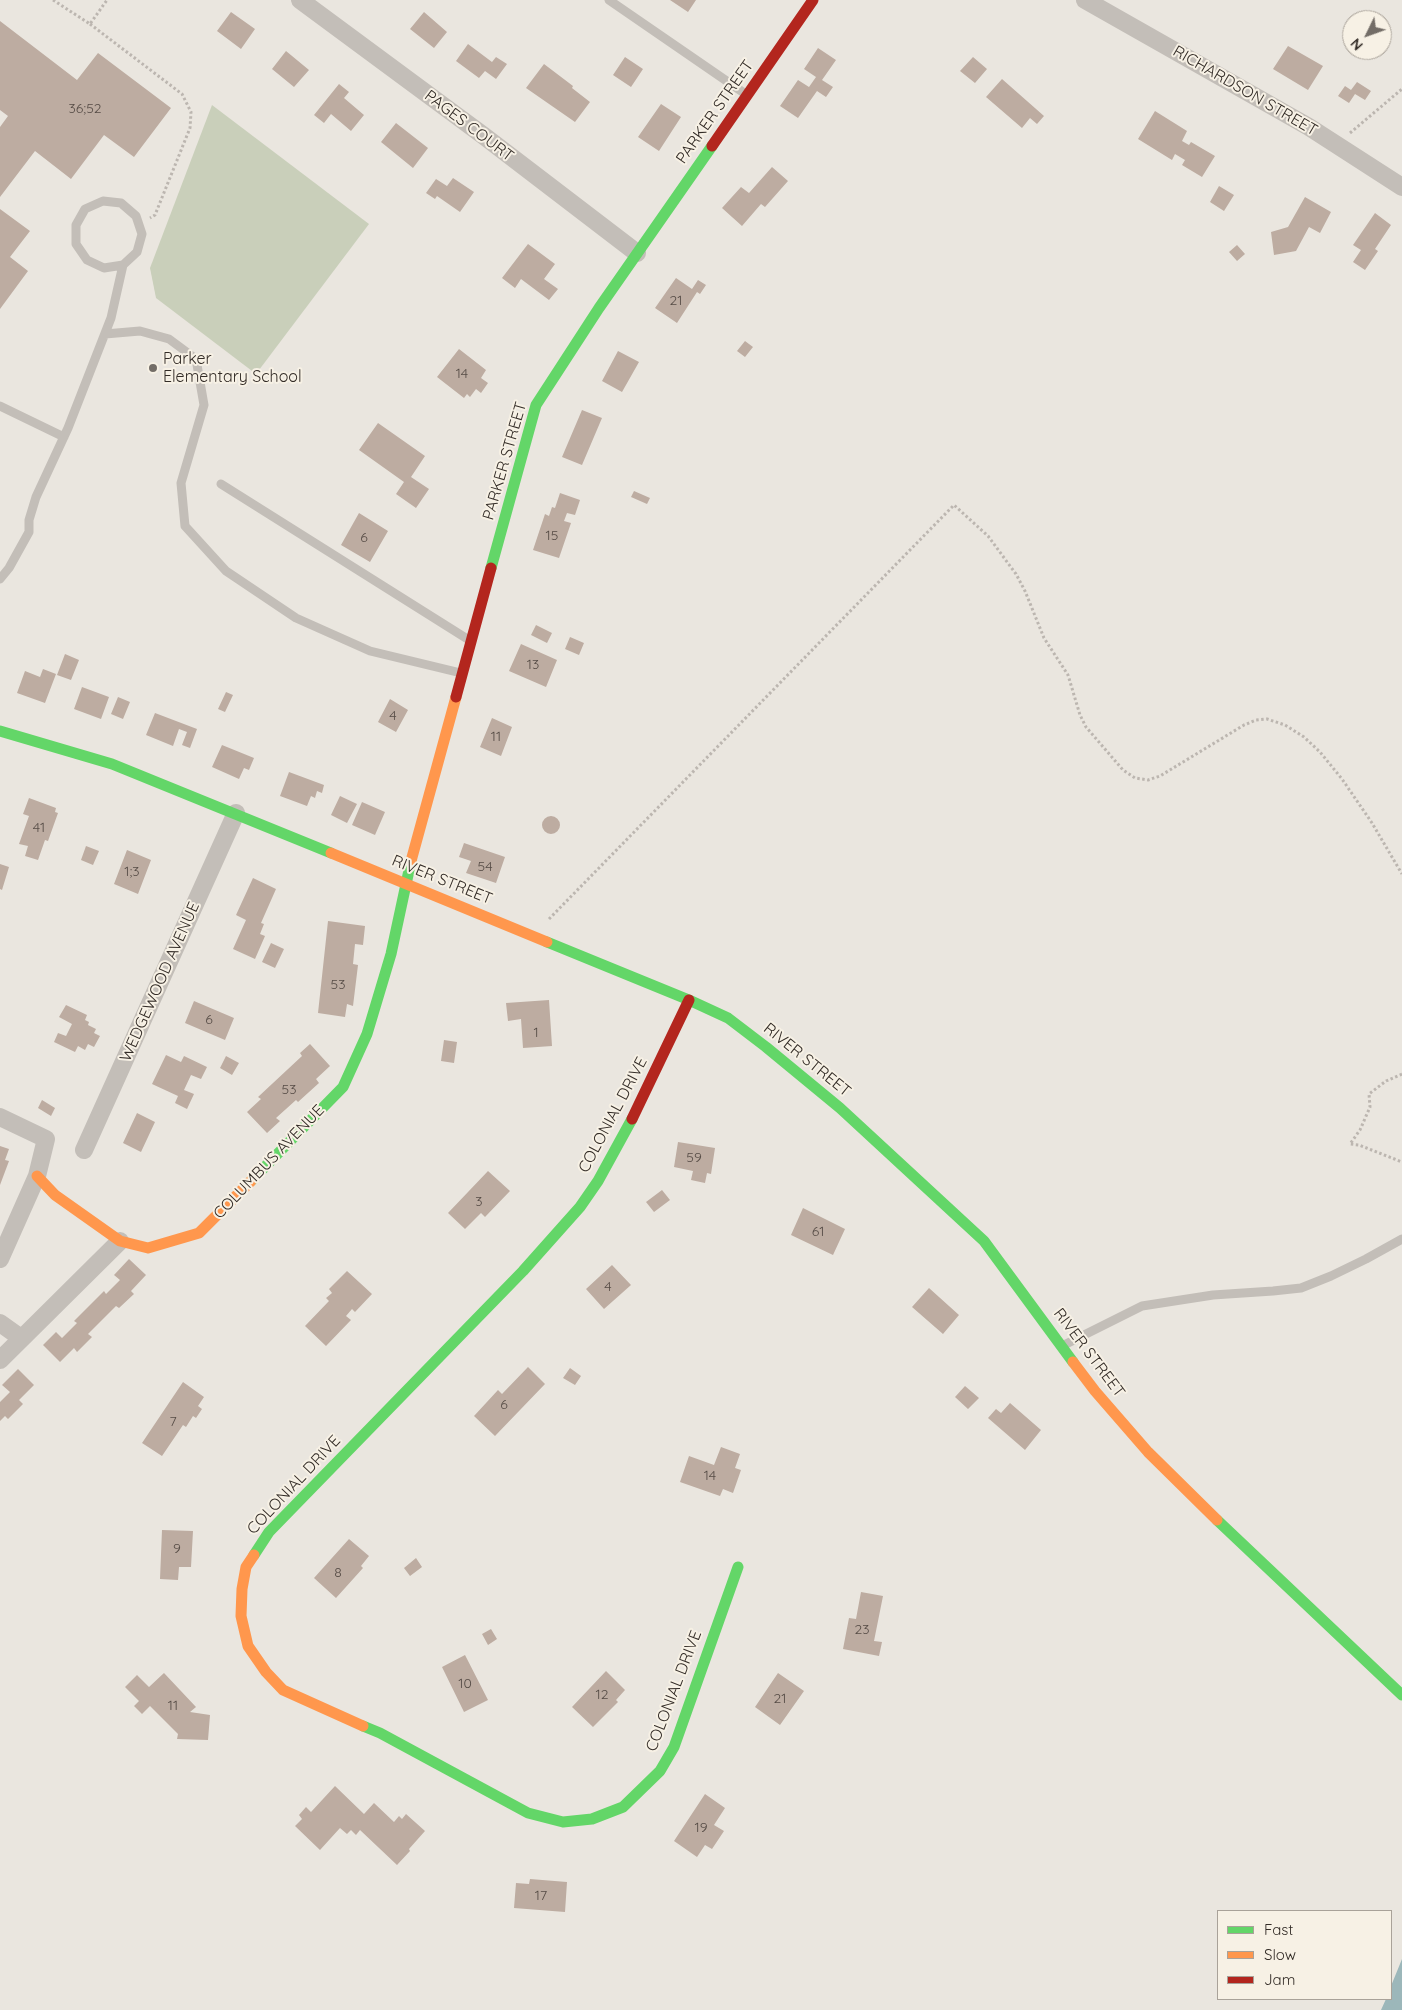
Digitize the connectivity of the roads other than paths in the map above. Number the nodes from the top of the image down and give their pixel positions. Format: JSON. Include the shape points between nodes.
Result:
{"nodes":[{"id":1,"x":300,"y":0,"type":"edge"},
{"id":2,"x":609,"y":0,"type":"edge"},
{"id":3,"x":813,"y":0,"type":"edge"},
{"id":4,"x":1085,"y":0,"type":"edge"},
{"id":5,"x":747,"y":95,"type":"junction"},
{"id":6,"x":1402,"y":187,"type":"edge"},
{"id":7,"x":637,"y":253,"type":"junction"},
{"id":8,"x":123,"y":264,"type":"junction"},
{"id":9,"x":105,"y":334,"type":"junction"},
{"id":10,"x":0,"y":406,"type":"edge"},
{"id":11,"x":64,"y":437,"type":"junction"},
{"id":12,"x":221,"y":484,"type":"dead end"},
{"id":13,"x":0,"y":579,"type":"edge"},
{"id":14,"x":471,"y":642,"type":"junction"},
{"id":15,"x":463,"y":673,"type":"junction"},
{"id":16,"x":0,"y":731,"type":"edge"},
{"id":17,"x":236,"y":814,"type":"junction"},
{"id":18,"x":405,"y":883,"type":"junction"},
{"id":19,"x":689,"y":1000,"type":"junction"},
{"id":20,"x":0,"y":1117,"type":"edge"},
{"id":21,"x":84,"y":1150,"type":"dead end"},
{"id":22,"x":37,"y":1176,"type":"junction"},
{"id":23,"x":1402,"y":1239,"type":"edge"},
{"id":24,"x":120,"y":1241,"type":"junction"},
{"id":25,"x":0,"y":1259,"type":"edge"},
{"id":26,"x":0,"y":1324,"type":"edge"},
{"id":27,"x":22,"y":1338,"type":"junction"},
{"id":28,"x":1062,"y":1346,"type":"junction"},
{"id":29,"x":0,"y":1360,"type":"edge"},
{"id":30,"x":738,"y":1567,"type":"dead end"},
{"id":31,"x":1402,"y":1695,"type":"edge"}],
"edges":[{"from":1,"to":7,"type":"street","name":"PAGES COURT"},
{"from":2,"to":5,"type":"lane"},
{"from":3,"to":5,"type":"street","name":"PARKER STREET"},
{"from":4,"to":6,"type":"street","name":"RICHARDSON STREET","via":[[1309,126]]},
{"from":5,"to":7,"type":"street","name":"PARKER STREET"},
{"from":7,"to":14,"type":"street","name":"PARKER STREET","via":[[536,405]]},
{"from":8,"to":8,"type":"lane","via":[[104,268],[87,260],[76,244],[76,225],[86,209],[102,201],[121,203],[136,216],[142,234],[137,252]]},
{"from":8,"to":9,"type":"lane"},
{"from":9,"to":11,"type":"lane"},
{"from":9,"to":15,"type":"lane","via":[[140,331],[169,339],[196,359],[204,405],[181,483],[185,526],[226,570],[296,618],[370,651]]},
{"from":10,"to":11,"type":"lane"},
{"from":11,"to":13,"type":"lane","via":[[36,497],[29,532]]},
{"from":12,"to":14,"type":"lane"},
{"from":14,"to":15,"type":"street","name":"PARKER STREET"},
{"from":15,"to":18,"type":"street","name":"PARKER STREET"},
{"from":16,"to":17,"type":"street","name":"RIVER STREET","via":[[112,764]]},
{"from":17,"to":18,"type":"street","name":"RIVER STREET"},
{"from":17,"to":21,"type":"street","name":"WEDGEWOOD AVENUE"},
{"from":18,"to":19,"type":"street","name":"RIVER STREET"},
{"from":18,"to":24,"type":"street","name":"COLUMBUS AVENUE","via":[[391,954],[367,1034],[343,1086],[199,1233],[148,1248]]},
{"from":19,"to":28,"type":"street","name":"RIVER STREET","via":[[728,1018],[781,1059],[840,1108],[984,1241]]},
{"from":19,"to":30,"type":"street","name":"COLONIAL DRIVE","via":[[624,1136],[580,1207],[523,1271],[269,1532],[246,1567],[241,1616],[248,1646],[283,1690],[380,1733],[528,1813],[563,1822],[592,1819],[623,1807],[660,1771],[674,1747]]},
{"from":20,"to":22,"type":"street","via":[[46,1139]]},
{"from":22,"to":24,"type":"street","via":[[55,1195]]},
{"from":22,"to":25,"type":"street"},
{"from":23,"to":28,"type":"lane","via":[[1358,1264],[1301,1288],[1213,1295],[1142,1306]]},
{"from":24,"to":27,"type":"street"},
{"from":26,"to":27,"type":"street"},
{"from":27,"to":29,"type":"street"},
{"from":28,"to":31,"type":"street","name":"RIVER STREET","via":[[1095,1391],[1148,1452]]}]}
